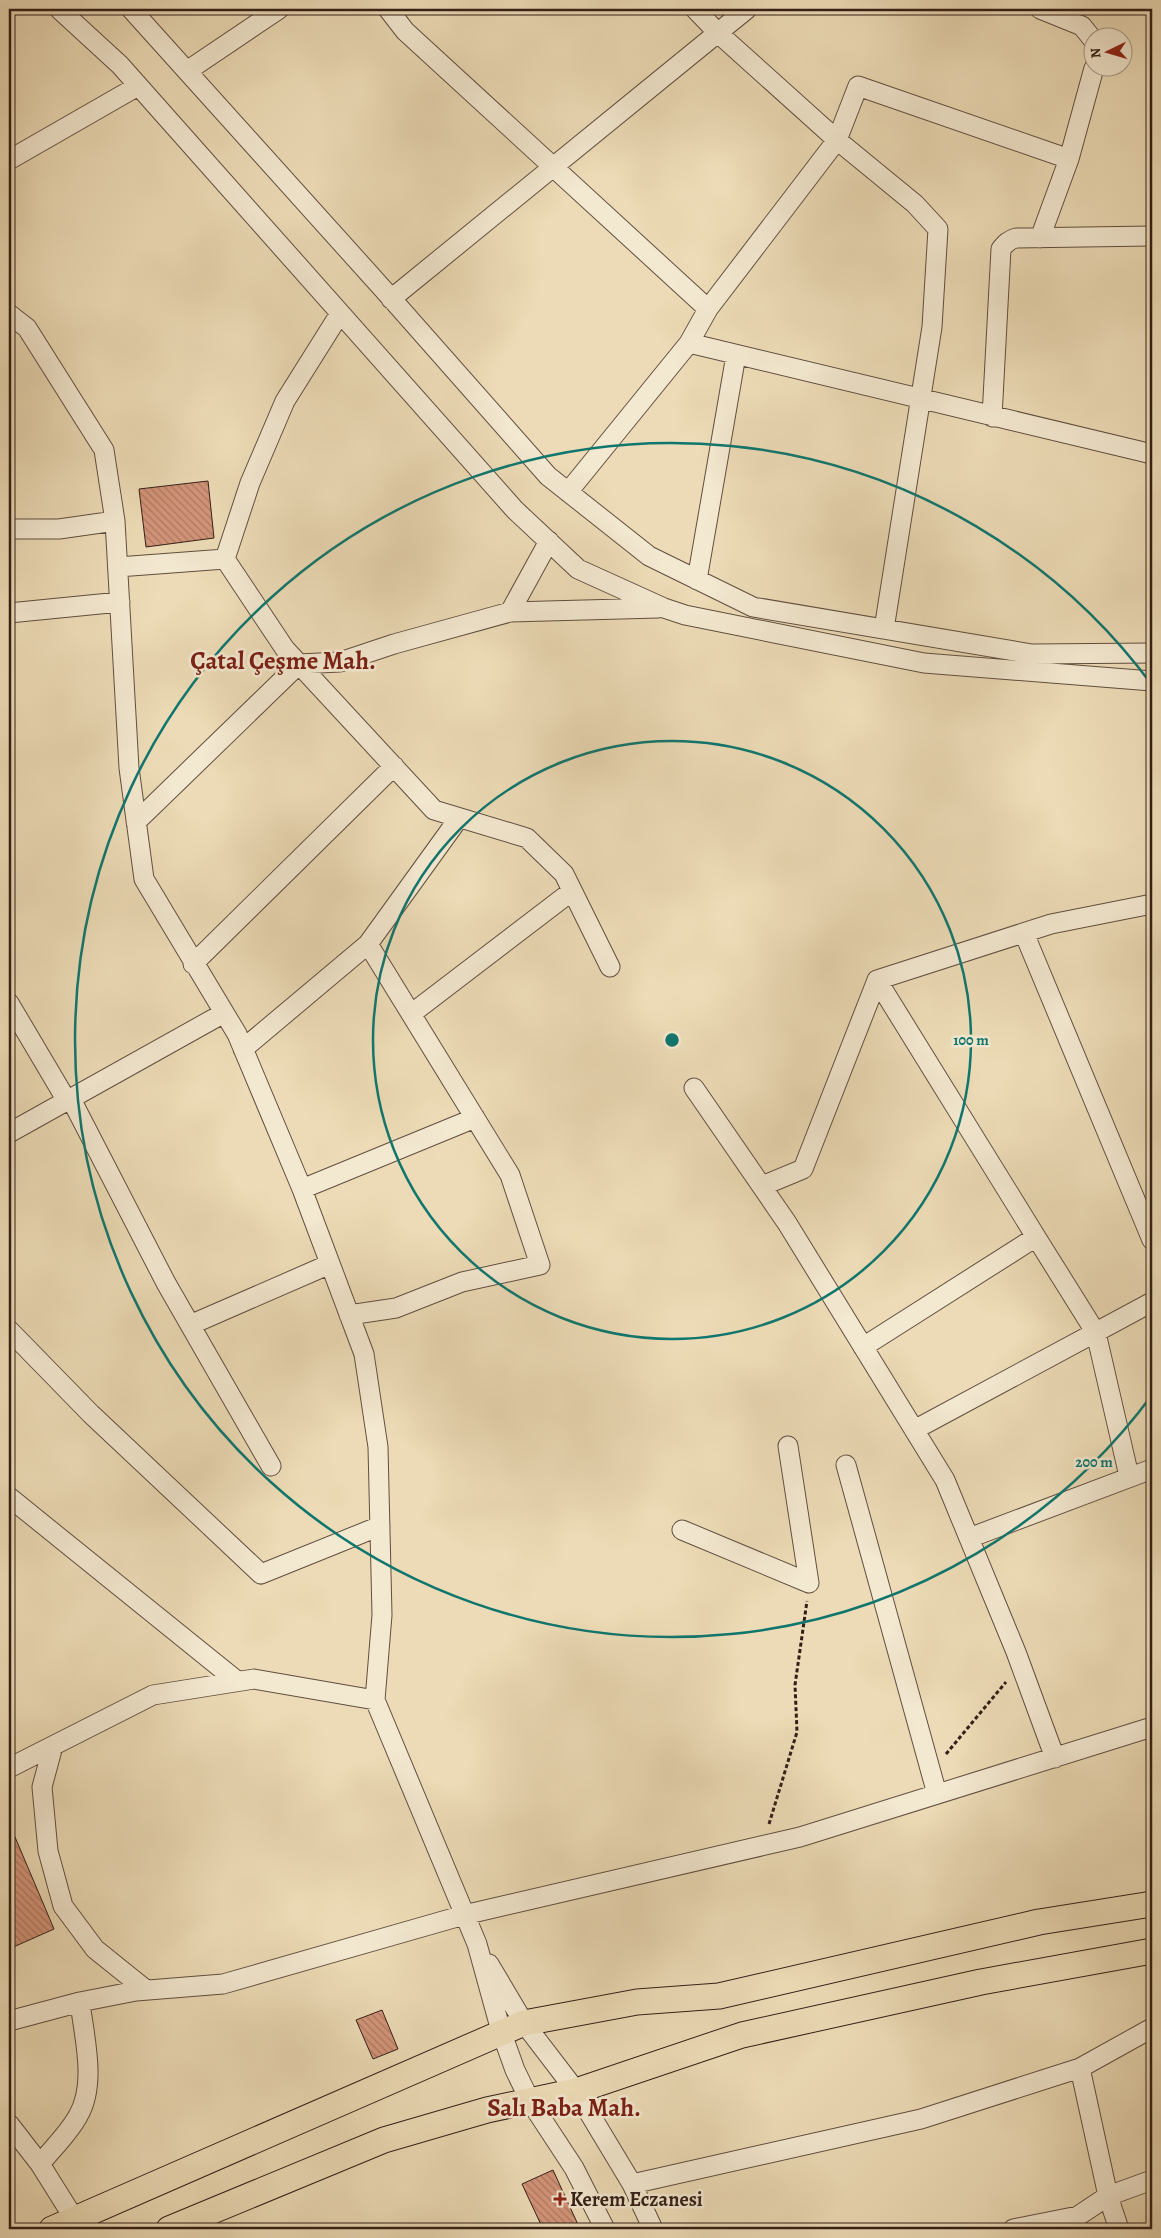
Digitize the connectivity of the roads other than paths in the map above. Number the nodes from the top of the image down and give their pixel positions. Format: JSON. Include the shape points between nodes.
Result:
{"nodes":[{"id":1,"x":59,"y":9,"type":"edge"},
{"id":2,"x":131,"y":9,"type":"edge"},
{"id":3,"x":279,"y":9,"type":"edge"},
{"id":4,"x":388,"y":9,"type":"edge"},
{"id":5,"x":695,"y":9,"type":"edge"},
{"id":6,"x":747,"y":9,"type":"edge"},
{"id":7,"x":1040,"y":9,"type":"edge"},
{"id":8,"x":1084,"y":28,"type":"edge"},
{"id":9,"x":718,"y":33,"type":"junction"},
{"id":10,"x":187,"y":71,"type":"junction"},
{"id":11,"x":1091,"y":78,"type":"edge"},
{"id":12,"x":138,"y":86,"type":"junction"},
{"id":13,"x":838,"y":140,"type":"junction"},
{"id":14,"x":9,"y":160,"type":"edge"},
{"id":15,"x":1070,"y":160,"type":"junction"},
{"id":16,"x":554,"y":166,"type":"junction"},
{"id":17,"x":1152,"y":236,"type":"edge"},
{"id":18,"x":1040,"y":238,"type":"junction"},
{"id":19,"x":391,"y":299,"type":"junction"},
{"id":20,"x":708,"y":309,"type":"junction"},
{"id":21,"x":9,"y":314,"type":"edge"},
{"id":22,"x":339,"y":315,"type":"junction"},
{"id":23,"x":689,"y":343,"type":"junction"},
{"id":24,"x":736,"y":355,"type":"junction"},
{"id":25,"x":920,"y":399,"type":"junction"},
{"id":26,"x":992,"y":417,"type":"junction"},
{"id":27,"x":1152,"y":454,"type":"edge"},
{"id":28,"x":568,"y":492,"type":"junction"},
{"id":29,"x":115,"y":520,"type":"junction"},
{"id":30,"x":9,"y":529,"type":"edge"},
{"id":31,"x":549,"y":541,"type":"junction"},
{"id":32,"x":225,"y":559,"type":"junction"},
{"id":33,"x":118,"y":567,"type":"junction"},
{"id":34,"x":697,"y":580,"type":"junction"},
{"id":35,"x":120,"y":602,"type":"junction"},
{"id":36,"x":664,"y":608,"type":"junction"},
{"id":37,"x":510,"y":612,"type":"junction"},
{"id":38,"x":9,"y":613,"type":"edge"},
{"id":39,"x":884,"y":629,"type":"junction"},
{"id":40,"x":1152,"y":653,"type":"edge"},
{"id":41,"x":299,"y":664,"type":"junction"},
{"id":42,"x":1152,"y":681,"type":"edge"},
{"id":43,"x":394,"y":766,"type":"junction"},
{"id":44,"x":459,"y":818,"type":"junction"},
{"id":45,"x":136,"y":822,"type":"junction"},
{"id":46,"x":572,"y":891,"type":"junction"},
{"id":47,"x":1152,"y":904,"type":"edge"},
{"id":48,"x":1024,"y":933,"type":"junction"},
{"id":49,"x":368,"y":944,"type":"junction"},
{"id":50,"x":194,"y":964,"type":"junction"},
{"id":51,"x":610,"y":967,"type":"dead end"},
{"id":52,"x":877,"y":980,"type":"junction"},
{"id":53,"x":9,"y":1003,"type":"edge"},
{"id":54,"x":224,"y":1013,"type":"junction"},
{"id":55,"x":411,"y":1014,"type":"junction"},
{"id":56,"x":243,"y":1049,"type":"junction"},
{"id":57,"x":694,"y":1088,"type":"dead end"},
{"id":58,"x":69,"y":1100,"type":"junction"},
{"id":59,"x":475,"y":1118,"type":"junction"},
{"id":60,"x":9,"y":1133,"type":"edge"},
{"id":61,"x":762,"y":1186,"type":"junction"},
{"id":62,"x":302,"y":1189,"type":"junction"},
{"id":63,"x":1036,"y":1237,"type":"junction"},
{"id":64,"x":1152,"y":1237,"type":"edge"},
{"id":65,"x":330,"y":1264,"type":"junction"},
{"id":66,"x":1152,"y":1302,"type":"edge"},
{"id":67,"x":349,"y":1315,"type":"junction"},
{"id":68,"x":190,"y":1325,"type":"junction"},
{"id":69,"x":9,"y":1330,"type":"edge"},
{"id":70,"x":1096,"y":1333,"type":"junction"},
{"id":71,"x":863,"y":1347,"type":"junction"},
{"id":72,"x":914,"y":1430,"type":"junction"},
{"id":73,"x":788,"y":1446,"type":"dead end"},
{"id":74,"x":846,"y":1465,"type":"dead end"},
{"id":75,"x":271,"y":1466,"type":"dead end"},
{"id":76,"x":1152,"y":1468,"type":"edge"},
{"id":77,"x":1130,"y":1476,"type":"junction"},
{"id":78,"x":9,"y":1497,"type":"edge"},
{"id":79,"x":380,"y":1526,"type":"junction"},
{"id":80,"x":682,"y":1530,"type":"dead end"},
{"id":81,"x":969,"y":1538,"type":"junction"},
{"id":82,"x":237,"y":1682,"type":"junction"},
{"id":83,"x":375,"y":1700,"type":"junction"},
{"id":84,"x":1152,"y":1727,"type":"edge"},
{"id":85,"x":53,"y":1746,"type":"junction"},
{"id":86,"x":1055,"y":1758,"type":"junction"},
{"id":87,"x":9,"y":1768,"type":"edge"},
{"id":88,"x":937,"y":1794,"type":"junction"},
{"id":89,"x":1152,"y":1904,"type":"edge"},
{"id":90,"x":464,"y":1915,"type":"junction"},
{"id":91,"x":477,"y":1944,"type":"junction"},
{"id":92,"x":1152,"y":1951,"type":"edge"},
{"id":93,"x":146,"y":1990,"type":"junction"},
{"id":94,"x":80,"y":2002,"type":"junction"},
{"id":95,"x":9,"y":2021,"type":"edge"},
{"id":96,"x":524,"y":2022,"type":"junction"},
{"id":97,"x":1152,"y":2028,"type":"edge"},
{"id":98,"x":501,"y":2031,"type":"junction"},
{"id":99,"x":1080,"y":2068,"type":"junction"},
{"id":100,"x":576,"y":2091,"type":"junction"},
{"id":101,"x":530,"y":2101,"type":"junction"},
{"id":102,"x":9,"y":2124,"type":"edge"},
{"id":103,"x":40,"y":2164,"type":"junction"},
{"id":104,"x":1152,"y":2180,"type":"edge"},
{"id":105,"x":632,"y":2184,"type":"junction"},
{"id":106,"x":1108,"y":2196,"type":"junction"},
{"id":107,"x":76,"y":2220,"type":"junction"},
{"id":108,"x":52,"y":2229,"type":"edge"},
{"id":109,"x":169,"y":2229,"type":"edge"},
{"id":110,"x":605,"y":2229,"type":"edge"},
{"id":111,"x":653,"y":2229,"type":"edge"},
{"id":112,"x":1013,"y":2229,"type":"edge"},
{"id":113,"x":1119,"y":2229,"type":"edge"}],
"edges":[{"from":1,"to":12,"type":"street"},
{"from":2,"to":10,"type":"street"},
{"from":3,"to":10,"type":"street"},
{"from":4,"to":16,"type":"street","via":[[405,31]]},
{"from":5,"to":9,"type":"street"},
{"from":6,"to":9,"type":"street"},
{"from":7,"to":8,"type":"street"},
{"from":9,"to":13,"type":"street"},
{"from":9,"to":16,"type":"street"},
{"from":10,"to":19,"type":"street"},
{"from":11,"to":15,"type":"street"},
{"from":12,"to":14,"type":"street"},
{"from":12,"to":22,"type":"street"},
{"from":13,"to":15,"type":"street","via":[[858,86]]},
{"from":13,"to":20,"type":"street"},
{"from":13,"to":25,"type":"street","via":[[915,204],[938,230],[932,327]]},
{"from":15,"to":18,"type":"street"},
{"from":16,"to":19,"type":"street"},
{"from":16,"to":20,"type":"street"},
{"from":17,"to":18,"type":"street"},
{"from":18,"to":26,"type":"street","via":[[1009,240],[1001,249]]},
{"from":19,"to":28,"type":"street","via":[[548,476]]},
{"from":20,"to":23,"type":"street"},
{"from":21,"to":29,"type":"street","via":[[27,328],[104,450]]},
{"from":22,"to":31,"type":"street","via":[[515,510]]},
{"from":22,"to":32,"type":"street","via":[[285,401],[250,483]]},
{"from":23,"to":24,"type":"street"},
{"from":23,"to":28,"type":"street"},
{"from":24,"to":25,"type":"street"},
{"from":24,"to":34,"type":"street"},
{"from":25,"to":26,"type":"street"},
{"from":25,"to":39,"type":"street"},
{"from":26,"to":27,"type":"street"},
{"from":28,"to":34,"type":"street","via":[[649,556]]},
{"from":29,"to":30,"type":"street","via":[[59,529]]},
{"from":29,"to":33,"type":"street"},
{"from":31,"to":36,"type":"street","via":[[578,569]]},
{"from":31,"to":37,"type":"street"},
{"from":32,"to":33,"type":"street"},
{"from":32,"to":41,"type":"street"},
{"from":33,"to":35,"type":"street"},
{"from":34,"to":39,"type":"street","via":[[753,607]]},
{"from":35,"to":38,"type":"street"},
{"from":35,"to":45,"type":"street","via":[[129,768]]},
{"from":36,"to":37,"type":"street"},
{"from":36,"to":42,"type":"street","via":[[924,663]]},
{"from":37,"to":41,"type":"street","via":[[340,662]]},
{"from":39,"to":40,"type":"street","via":[[1032,654]]},
{"from":41,"to":43,"type":"street"},
{"from":41,"to":45,"type":"street"},
{"from":43,"to":44,"type":"street","via":[[434,810]]},
{"from":43,"to":50,"type":"street"},
{"from":44,"to":46,"type":"street","via":[[527,838],[564,874]]},
{"from":44,"to":49,"type":"street"},
{"from":45,"to":50,"type":"street","via":[[144,879]]},
{"from":46,"to":51,"type":"street"},
{"from":46,"to":55,"type":"street"},
{"from":47,"to":48,"type":"street","via":[[1051,924]]},
{"from":48,"to":52,"type":"street"},
{"from":48,"to":64,"type":"street"},
{"from":49,"to":55,"type":"street"},
{"from":49,"to":56,"type":"street"},
{"from":50,"to":54,"type":"street"},
{"from":52,"to":61,"type":"street","via":[[803,1169]]},
{"from":52,"to":63,"type":"street"},
{"from":53,"to":58,"type":"street"},
{"from":54,"to":56,"type":"street"},
{"from":54,"to":58,"type":"street"},
{"from":55,"to":59,"type":"street"},
{"from":56,"to":62,"type":"street"},
{"from":57,"to":61,"type":"street"},
{"from":58,"to":60,"type":"street"},
{"from":58,"to":68,"type":"street"},
{"from":59,"to":62,"type":"street"},
{"from":59,"to":67,"type":"street","via":[[510,1176],[540,1265],[462,1282],[396,1308]]},
{"from":61,"to":71,"type":"street"},
{"from":62,"to":65,"type":"street"},
{"from":63,"to":70,"type":"street"},
{"from":63,"to":71,"type":"street"},
{"from":65,"to":67,"type":"street"},
{"from":65,"to":68,"type":"street"},
{"from":66,"to":70,"type":"street"},
{"from":67,"to":79,"type":"street","via":[[364,1354],[378,1447]]},
{"from":68,"to":75,"type":"street"},
{"from":69,"to":79,"type":"street","via":[[91,1414],[261,1574]]},
{"from":70,"to":72,"type":"street"},
{"from":70,"to":77,"type":"street"},
{"from":71,"to":72,"type":"street"},
{"from":72,"to":81,"type":"street","via":[[945,1480]]},
{"from":73,"to":80,"type":"street","via":[[809,1583]]},
{"from":74,"to":88,"type":"street"},
{"from":76,"to":77,"type":"street"},
{"from":77,"to":81,"type":"street"},
{"from":78,"to":82,"type":"street"},
{"from":79,"to":83,"type":"street","via":[[382,1614]]},
{"from":81,"to":86,"type":"street"},
{"from":82,"to":83,"type":"street","via":[[254,1679]]},
{"from":82,"to":85,"type":"street","via":[[153,1695]]},
{"from":83,"to":90,"type":"street"},
{"from":84,"to":86,"type":"street"},
{"from":85,"to":87,"type":"street"},
{"from":85,"to":93,"type":"street","via":[[42,1787],[48,1851],[63,1906],[95,1949]]},
{"from":86,"to":88,"type":"street"},
{"from":88,"to":90,"type":"street","via":[[800,1837]]},
{"from":89,"to":96,"type":"main road","via":[[1039,1922],[719,1996],[637,2002]]},
{"from":90,"to":91,"type":"street"},
{"from":90,"to":93,"type":"street","via":[[223,1984]]},
{"from":91,"to":96,"type":"street"},
{"from":91,"to":98,"type":"street"},
{"from":92,"to":100,"type":"main road","via":[[981,1982],[742,2035]]},
{"from":93,"to":94,"type":"street"},
{"from":94,"to":95,"type":"street"},
{"from":94,"to":103,"type":"street","via":[[87,2070],[86,2095],[78,2117]]},
{"from":96,"to":98,"type":"main road"},
{"from":96,"to":100,"type":"street"},
{"from":97,"to":99,"type":"street"},
{"from":98,"to":101,"type":"street"},
{"from":98,"to":107,"type":"main road","via":[[420,2070]]},
{"from":99,"to":105,"type":"street","via":[[922,2119]]},
{"from":99,"to":106,"type":"street"},
{"from":100,"to":101,"type":"main road"},
{"from":100,"to":105,"type":"street"},
{"from":101,"to":109,"type":"main road","via":[[444,2121],[384,2140]]},
{"from":101,"to":110,"type":"street","via":[[574,2168]]},
{"from":102,"to":103,"type":"street"},
{"from":103,"to":107,"type":"street"},
{"from":104,"to":106,"type":"street"},
{"from":105,"to":111,"type":"street"},
{"from":106,"to":112,"type":"street","via":[[1078,2216]]},
{"from":106,"to":113,"type":"street"},
{"from":107,"to":108,"type":"main road"}]}
